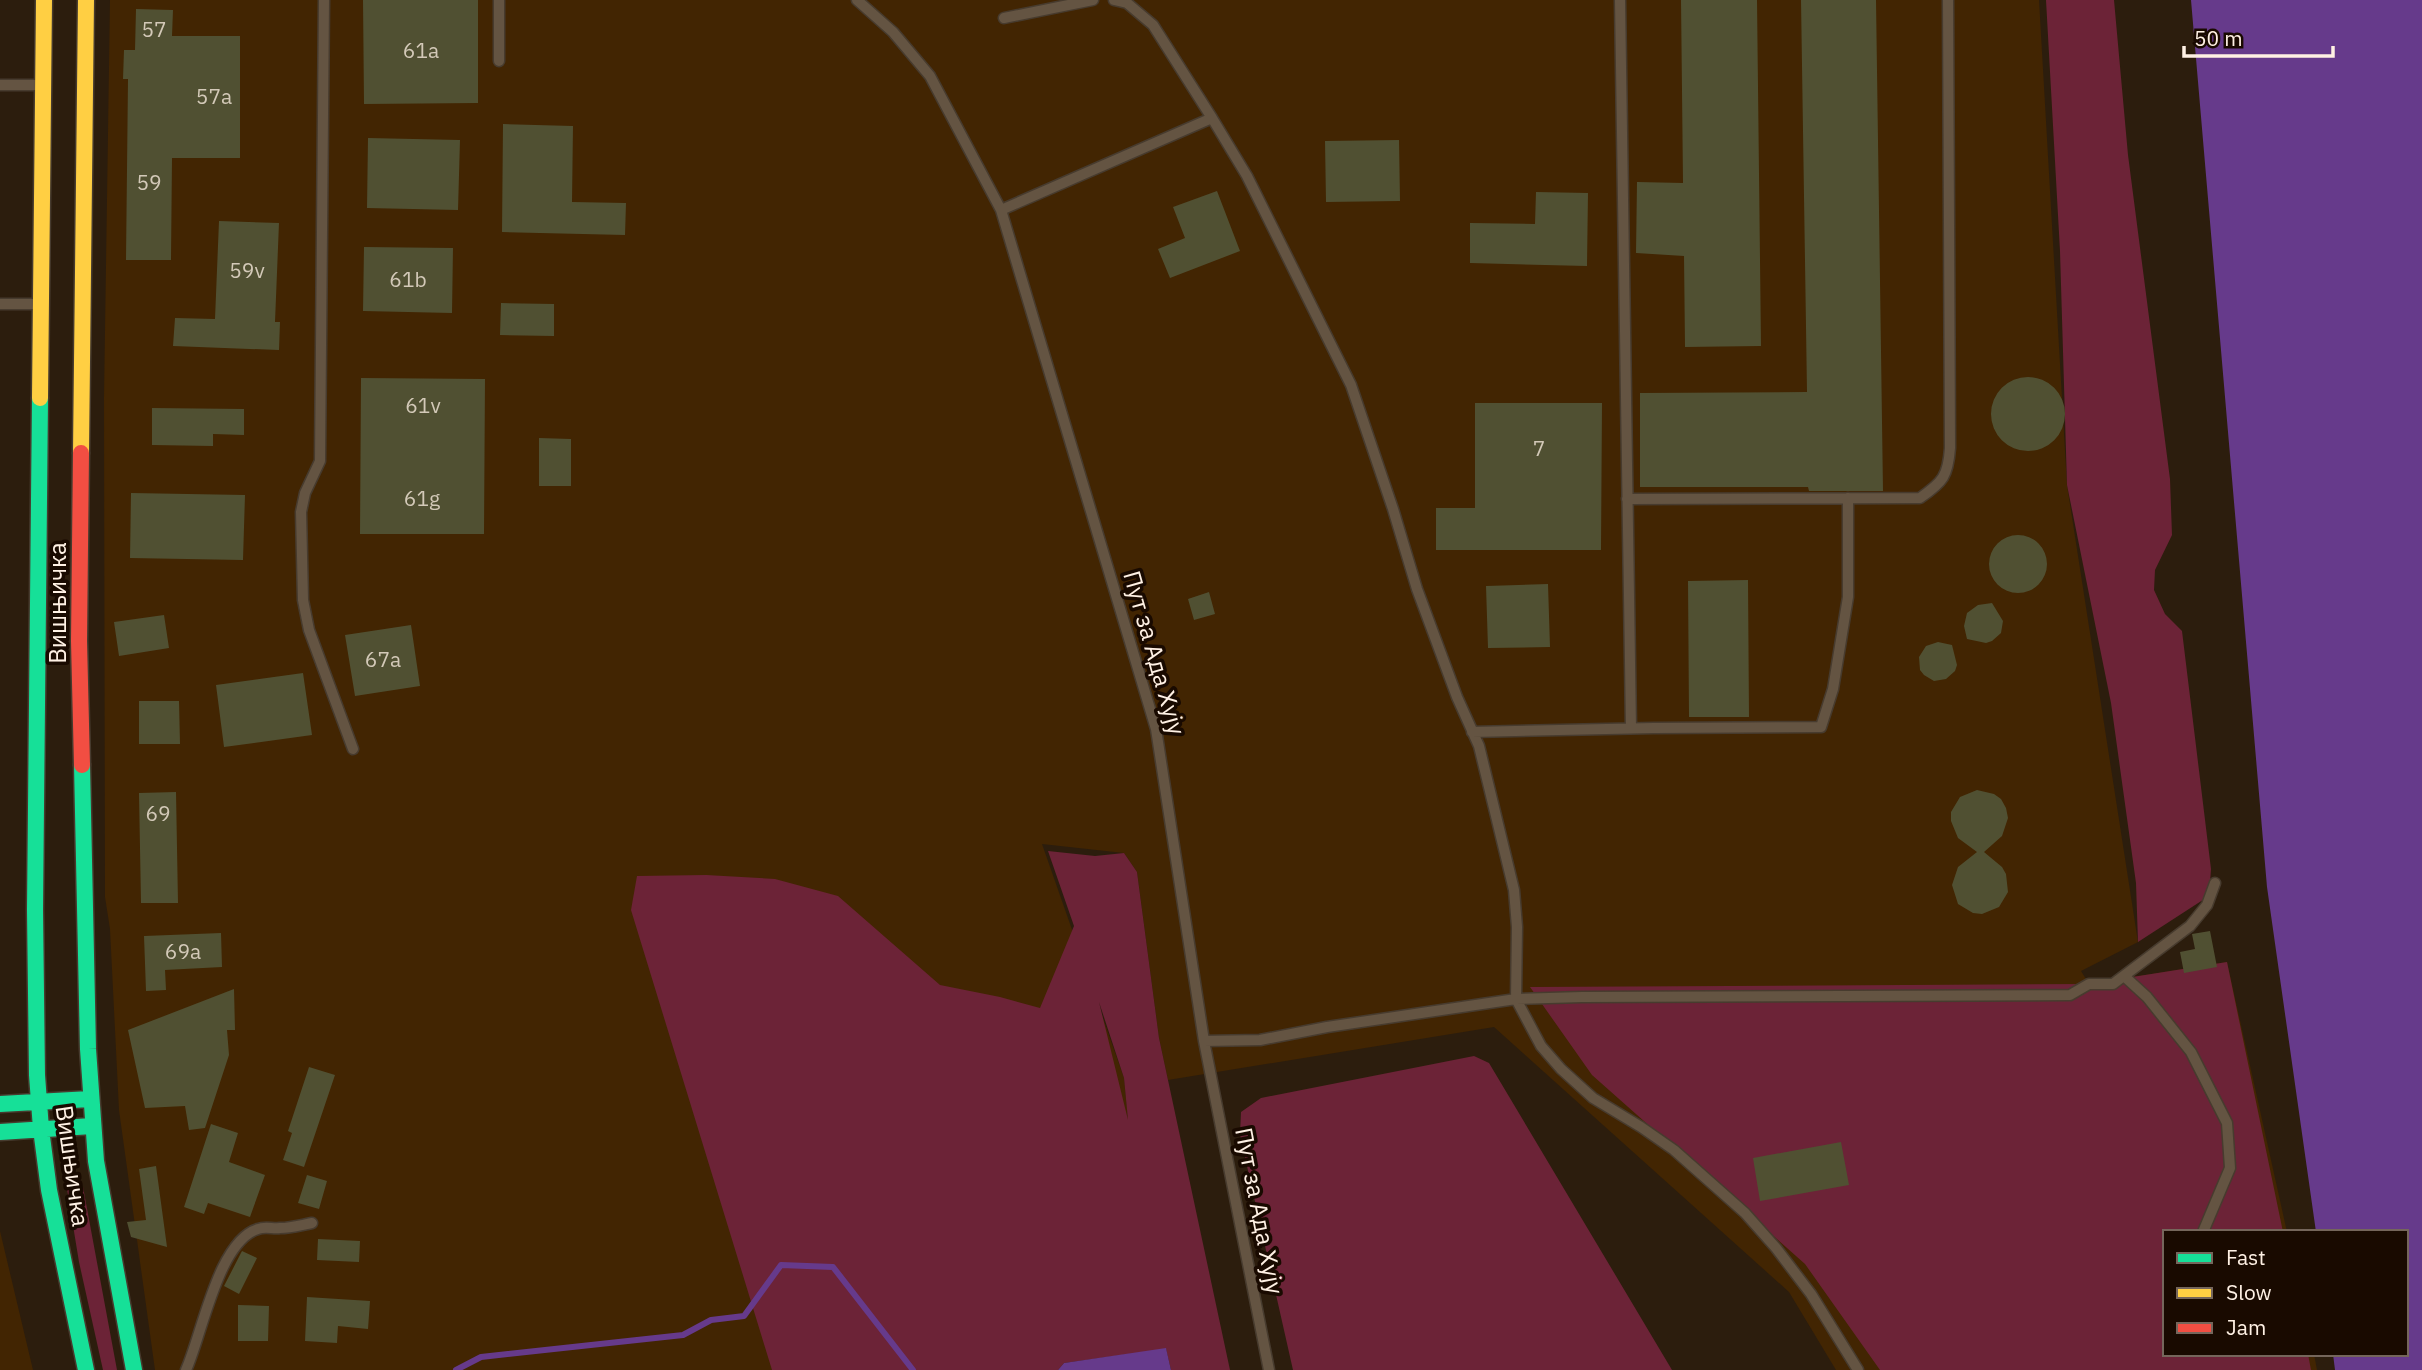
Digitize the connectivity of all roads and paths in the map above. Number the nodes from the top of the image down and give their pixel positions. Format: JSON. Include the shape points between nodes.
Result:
{"nodes":[{"id":1,"x":44,"y":0,"type":"edge"},
{"id":2,"x":86,"y":0,"type":"edge"},
{"id":3,"x":324,"y":0,"type":"edge"},
{"id":4,"x":499,"y":0,"type":"edge"},
{"id":5,"x":857,"y":0,"type":"edge"},
{"id":6,"x":1093,"y":0,"type":"edge"},
{"id":7,"x":1114,"y":0,"type":"edge"},
{"id":8,"x":1620,"y":0,"type":"edge"},
{"id":9,"x":1948,"y":0,"type":"edge"},
{"id":10,"x":1004,"y":18,"type":"dead end"},
{"id":11,"x":499,"y":61,"type":"dead end"},
{"id":12,"x":0,"y":85,"type":"edge"},
{"id":13,"x":43,"y":85,"type":"junction"},
{"id":14,"x":1212,"y":118,"type":"junction"},
{"id":15,"x":1001,"y":210,"type":"junction"},
{"id":16,"x":0,"y":304,"type":"edge"},
{"id":17,"x":41,"y":304,"type":"junction"},
{"id":18,"x":1848,"y":498,"type":"junction"},
{"id":19,"x":1627,"y":499,"type":"junction"},
{"id":20,"x":1631,"y":728,"type":"junction"},
{"id":21,"x":1472,"y":732,"type":"junction"},
{"id":22,"x":353,"y":749,"type":"dead end"},
{"id":23,"x":2215,"y":883,"type":"dead end"},
{"id":24,"x":2124,"y":976,"type":"junction"},
{"id":25,"x":1516,"y":999,"type":"junction"},
{"id":26,"x":1204,"y":1041,"type":"junction"},
{"id":27,"x":90,"y":1099,"type":"junction"},
{"id":28,"x":39,"y":1101,"type":"junction"},
{"id":29,"x":0,"y":1104,"type":"edge"},
{"id":30,"x":92,"y":1126,"type":"junction"},
{"id":31,"x":41,"y":1129,"type":"junction"},
{"id":32,"x":0,"y":1132,"type":"edge"},
{"id":33,"x":312,"y":1223,"type":"dead end"},
{"id":34,"x":2204,"y":1230,"type":"edge"},
{"id":35,"x":86,"y":1370,"type":"edge"},
{"id":36,"x":134,"y":1370,"type":"edge"},
{"id":37,"x":186,"y":1370,"type":"edge"},
{"id":38,"x":1269,"y":1370,"type":"edge"},
{"id":39,"x":1858,"y":1370,"type":"edge"}],
"edges":[{"from":1,"to":13,"type":"main road","name":"Вишњичка"},
{"from":2,"to":27,"type":"main road","name":"Вишњичка","via":[[79,641]]},
{"from":3,"to":22,"type":"lane","via":[[320,454],[319,468],[302,502],[300,563],[309,630]]},
{"from":4,"to":11,"type":"lane"},
{"from":5,"to":15,"type":"lane","name":"Пут за Ада Хују","via":[[893,32],[930,76]]},
{"from":6,"to":10,"type":"lane"},
{"from":7,"to":14,"type":"lane","via":[[1127,3],[1153,25]]},
{"from":8,"to":19,"type":"lane"},
{"from":9,"to":18,"type":"lane","via":[[1949,469],[1939,484],[1920,498]]},
{"from":12,"to":13,"type":"lane"},
{"from":13,"to":17,"type":"main road","name":"Вишњичка"},
{"from":14,"to":15,"type":"lane"},
{"from":14,"to":21,"type":"lane","via":[[1247,176],[1350,386],[1417,589]]},
{"from":15,"to":26,"type":"lane","name":"Пут за Ада Хују","via":[[1156,729]]},
{"from":16,"to":17,"type":"lane"},
{"from":17,"to":28,"type":"main road","name":"Вишњичка","via":[[35,910]]},
{"from":18,"to":19,"type":"lane"},
{"from":18,"to":20,"type":"lane","via":[[1847,597],[1833,689],[1821,727]]},
{"from":19,"to":20,"type":"lane"},
{"from":20,"to":21,"type":"lane"},
{"from":21,"to":25,"type":"lane","via":[[1514,890]]},
{"from":23,"to":24,"type":"lane","via":[[2207,905],[2190,926]]},
{"from":24,"to":25,"type":"lane","via":[[2113,984],[2088,985],[2070,995]]},
{"from":24,"to":34,"type":"lane","via":[[2191,1052],[2227,1123],[2230,1168]]},
{"from":25,"to":26,"type":"lane","via":[[1260,1040]]},
{"from":25,"to":39,"type":"lane","via":[[1541,1046],[1561,1069],[1593,1098],[1674,1150],[1745,1213],[1811,1294]]},
{"from":26,"to":38,"type":"lane","name":"Пут за Ада Хују"},
{"from":27,"to":28,"type":"main road"},
{"from":27,"to":30,"type":"main road","name":"Вишњичка"},
{"from":28,"to":29,"type":"main road"},
{"from":28,"to":31,"type":"main road","name":"Вишњичка"},
{"from":30,"to":31,"type":"main road"},
{"from":30,"to":36,"type":"main road","name":"Вишњичка"},
{"from":31,"to":32,"type":"main road"},
{"from":31,"to":35,"type":"main road","name":"Вишњичка"},
{"from":33,"to":37,"type":"lane","via":[[259,1228],[243,1239],[215,1286]]}]}
